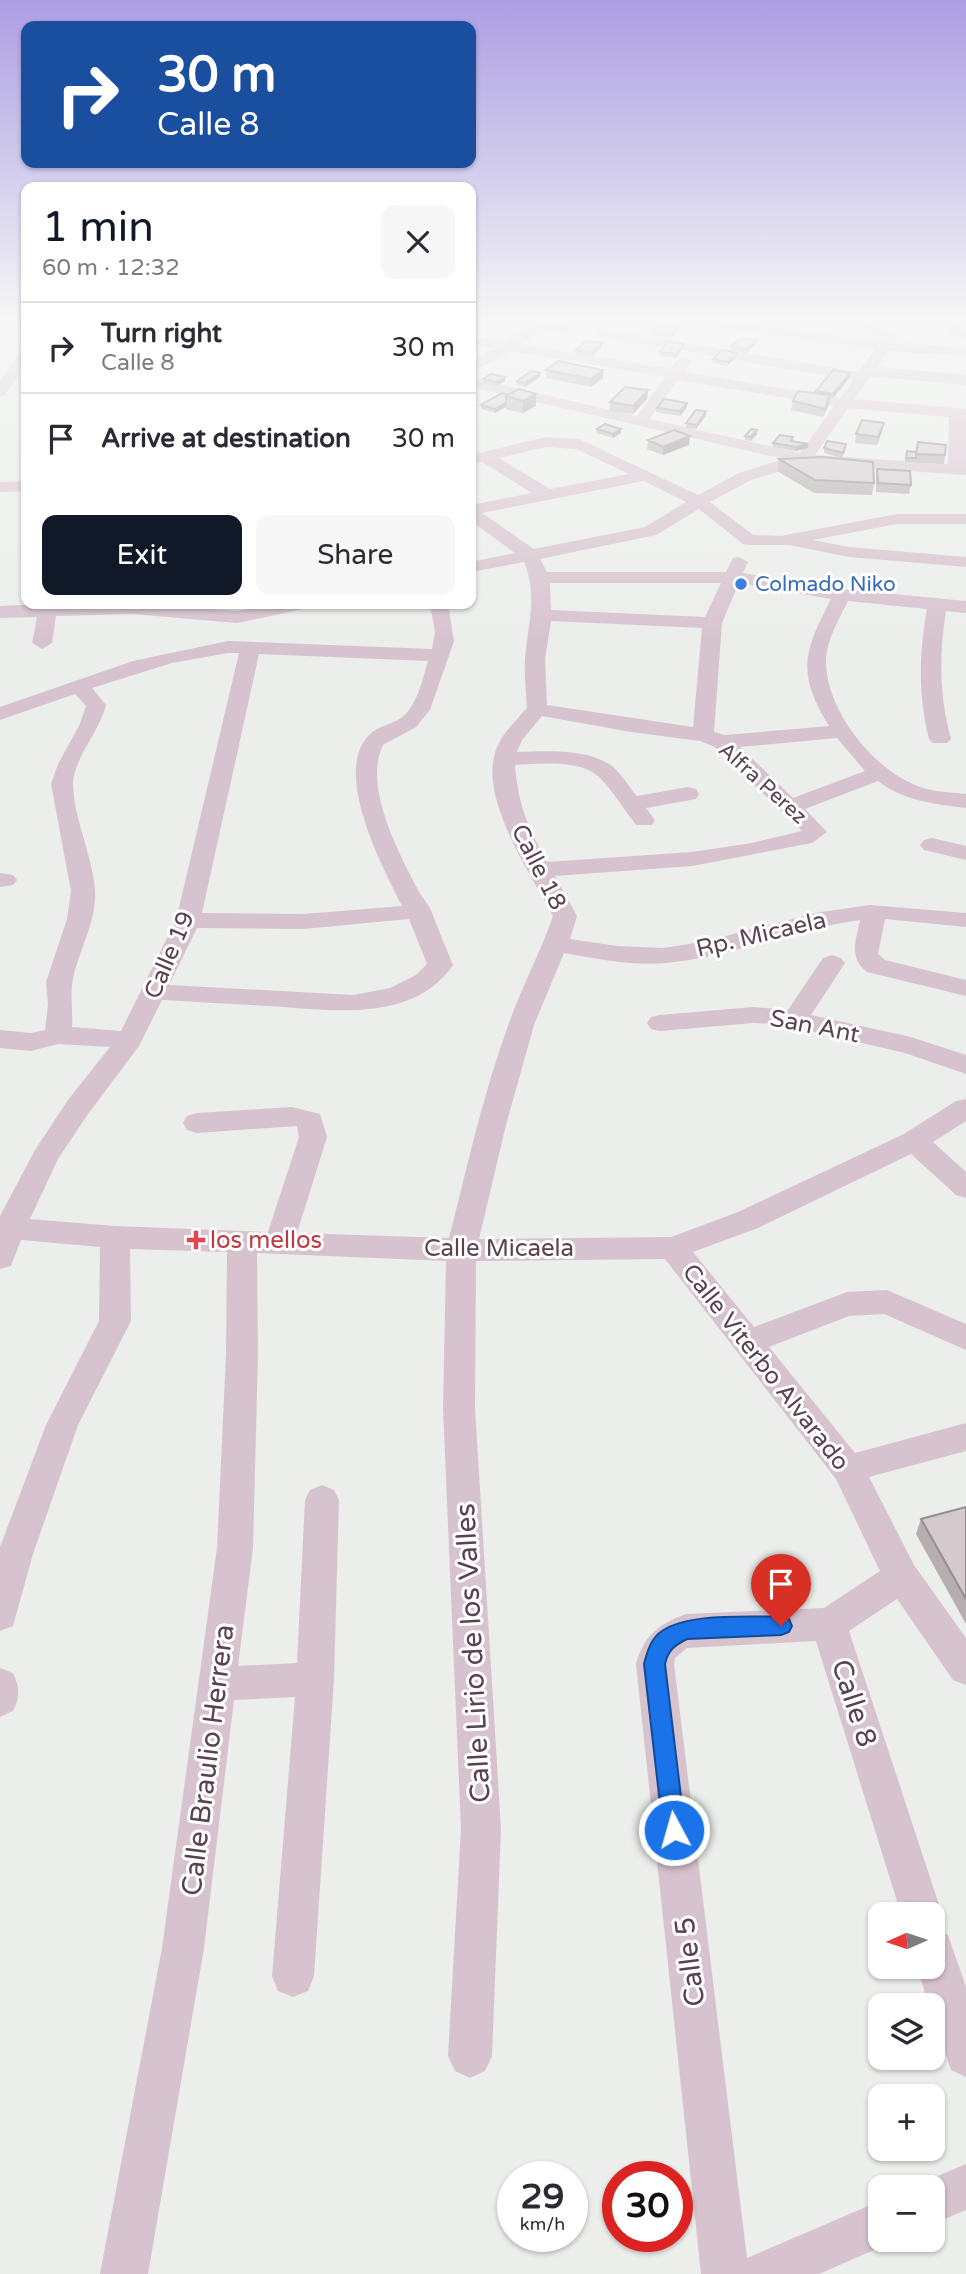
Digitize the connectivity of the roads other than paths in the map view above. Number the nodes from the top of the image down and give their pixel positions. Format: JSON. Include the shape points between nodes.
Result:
{"nodes":[{"id":1,"x":676,"y":429,"type":"edge"},
{"id":2,"x":824,"y":429,"type":"edge"},
{"id":3,"x":961,"y":429,"type":"edge"},
{"id":4,"x":478,"y":458,"type":"edge"},
{"id":5,"x":804,"y":459,"type":"junction"},
{"id":6,"x":961,"y":470,"type":"edge"},
{"id":7,"x":646,"y":476,"type":"junction"},
{"id":8,"x":0,"y":486,"type":"edge"},
{"id":9,"x":21,"y":486,"type":"edge"},
{"id":10,"x":549,"y":496,"type":"junction"},
{"id":11,"x":700,"y":502,"type":"junction"},
{"id":12,"x":476,"y":511,"type":"edge"},
{"id":13,"x":476,"y":512,"type":"edge"},
{"id":14,"x":966,"y":519,"type":"edge"},
{"id":15,"x":749,"y":540,"type":"junction"},
{"id":16,"x":781,"y":541,"type":"junction"},
{"id":17,"x":529,"y":554,"type":"junction"},
{"id":18,"x":966,"y":562,"type":"edge"},
{"id":19,"x":476,"y":566,"type":"edge"},
{"id":20,"x":733,"y":577,"type":"junction"},
{"id":21,"x":540,"y":578,"type":"junction"},
{"id":22,"x":842,"y":595,"type":"junction"},
{"id":23,"x":937,"y":605,"type":"junction"},
{"id":24,"x":965,"y":605,"type":"edge"},
{"id":25,"x":29,"y":609,"type":"edge"},
{"id":26,"x":48,"y":609,"type":"edge"},
{"id":27,"x":185,"y":609,"type":"edge"},
{"id":28,"x":276,"y":609,"type":"edge"},
{"id":29,"x":440,"y":609,"type":"edge"},
{"id":30,"x":0,"y":612,"type":"edge"},
{"id":31,"x":542,"y":615,"type":"junction"},
{"id":32,"x":237,"y":617,"type":"junction"},
{"id":33,"x":712,"y":623,"type":"junction"},
{"id":34,"x":42,"y":643,"type":"dead end"},
{"id":35,"x":239,"y":648,"type":"junction"},
{"id":36,"x":439,"y":655,"type":"junction"},
{"id":37,"x":79,"y":686,"type":"junction"},
{"id":38,"x":537,"y":709,"type":"junction"},
{"id":39,"x":0,"y":714,"type":"edge"},
{"id":40,"x":841,"y":731,"type":"junction"},
{"id":41,"x":713,"y":738,"type":"junction"},
{"id":42,"x":940,"y":739,"type":"dead end"},
{"id":43,"x":504,"y":758,"type":"junction"},
{"id":44,"x":880,"y":773,"type":"junction"},
{"id":45,"x":688,"y":794,"type":"dead end"},
{"id":46,"x":966,"y":801,"type":"edge"},
{"id":47,"x":789,"y":807,"type":"junction"},
{"id":48,"x":932,"y":845,"type":"dead end"},
{"id":49,"x":966,"y":853,"type":"edge"},
{"id":50,"x":542,"y":869,"type":"junction"},
{"id":51,"x":419,"y":910,"type":"junction"},
{"id":52,"x":874,"y":912,"type":"junction"},
{"id":53,"x":188,"y":920,"type":"junction"},
{"id":54,"x":966,"y":920,"type":"edge"},
{"id":55,"x":556,"y":944,"type":"junction"},
{"id":56,"x":832,"y":963,"type":"dead end"},
{"id":57,"x":966,"y":988,"type":"edge"},
{"id":58,"x":155,"y":992,"type":"junction"},
{"id":59,"x":796,"y":1019,"type":"junction"},
{"id":60,"x":660,"y":1023,"type":"dead end"},
{"id":61,"x":58,"y":1035,"type":"junction"},
{"id":62,"x":0,"y":1039,"type":"edge"},
{"id":63,"x":130,"y":1040,"type":"junction"},
{"id":64,"x":966,"y":1065,"type":"edge"},
{"id":65,"x":966,"y":1108,"type":"edge"},
{"id":66,"x":197,"y":1123,"type":"dead end"},
{"id":67,"x":914,"y":1141,"type":"junction"},
{"id":68,"x":966,"y":1188,"type":"edge"},
{"id":69,"x":5,"y":1228,"type":"edge"},
{"id":70,"x":115,"y":1237,"type":"junction"},
{"id":71,"x":261,"y":1241,"type":"junction"},
{"id":72,"x":673,"y":1248,"type":"junction"},
{"id":73,"x":461,"y":1250,"type":"junction"},
{"id":74,"x":0,"y":1258,"type":"edge"},
{"id":75,"x":966,"y":1338,"type":"edge"},
{"id":76,"x":748,"y":1342,"type":"junction"},
{"id":77,"x":966,"y":1437,"type":"edge"},
{"id":78,"x":848,"y":1469,"type":"junction"},
{"id":79,"x":322,"y":1500,"type":"dead end"},
{"id":80,"x":901,"y":1576,"type":"junction"},
{"id":81,"x":0,"y":1615,"type":"edge"},
{"id":82,"x":829,"y":1624,"type":"junction"},
{"id":83,"x":966,"y":1668,"type":"edge"},
{"id":84,"x":315,"y":1679,"type":"junction"},
{"id":85,"x":217,"y":1684,"type":"junction"},
{"id":86,"x":0,"y":1685,"type":"edge"},
{"id":87,"x":0,"y":1699,"type":"edge"},
{"id":88,"x":917,"y":1902,"type":"edge"},
{"id":89,"x":293,"y":1976,"type":"dead end"},
{"id":90,"x":942,"y":1979,"type":"edge"},
{"id":91,"x":966,"y":2055,"type":"edge"},
{"id":92,"x":470,"y":2056,"type":"dead end"},
{"id":93,"x":966,"y":2187,"type":"edge"},
{"id":94,"x":945,"y":2196,"type":"edge"},
{"id":95,"x":868,"y":2229,"type":"edge"},
{"id":96,"x":124,"y":2274,"type":"edge"},
{"id":97,"x":725,"y":2274,"type":"edge"},
{"id":98,"x":764,"y":2274,"type":"edge"}],
"edges":[{"from":1,"to":5,"type":"street"},
{"from":2,"to":5,"type":"street"},
{"from":3,"to":6,"type":"street"},
{"from":4,"to":7,"type":"street","via":[[546,442],[569,442]]},
{"from":4,"to":10,"type":"street"},
{"from":5,"to":6,"type":"street"},
{"from":5,"to":11,"type":"street","via":[[738,480]]},
{"from":7,"to":10,"type":"street"},
{"from":7,"to":11,"type":"street"},
{"from":8,"to":9,"type":"street"},
{"from":10,"to":12,"type":"street"},
{"from":11,"to":15,"type":"street"},
{"from":11,"to":17,"type":"street","via":[[650,531]]},
{"from":13,"to":17,"type":"street"},
{"from":14,"to":16,"type":"street","via":[[897,519]]},
{"from":15,"to":16,"type":"street"},
{"from":15,"to":20,"type":"street","name":"Alfra Perez"},
{"from":16,"to":18,"type":"street"},
{"from":17,"to":19,"type":"street"},
{"from":17,"to":21,"type":"street"},
{"from":20,"to":21,"type":"street"},
{"from":20,"to":22,"type":"street"},
{"from":20,"to":33,"type":"street","name":"Alfra Perez"},
{"from":21,"to":31,"type":"street"},
{"from":22,"to":23,"type":"street"},
{"from":22,"to":40,"type":"street","via":[[816,656],[820,682]]},
{"from":23,"to":24,"type":"street"},
{"from":23,"to":42,"type":"street","via":[[927,666]]},
{"from":25,"to":30,"type":"street"},
{"from":26,"to":34,"type":"street"},
{"from":27,"to":32,"type":"street"},
{"from":28,"to":32,"type":"street"},
{"from":29,"to":36,"type":"street","via":[[444,638]]},
{"from":31,"to":33,"type":"street"},
{"from":31,"to":38,"type":"street","via":[[535,659]]},
{"from":32,"to":35,"type":"street","name":"Calle 19"},
{"from":33,"to":41,"type":"street","name":"Alfra Perez"},
{"from":35,"to":36,"type":"street"},
{"from":35,"to":37,"type":"street","via":[[140,663]]},
{"from":35,"to":53,"type":"street","name":"Calle 19"},
{"from":36,"to":51,"type":"street","via":[[417,715],[377,737],[369,747],[367,764],[379,833]]},
{"from":37,"to":39,"type":"street"},
{"from":37,"to":61,"type":"street","via":[[96,705],[62,784],[83,891],[59,982]]},
{"from":38,"to":41,"type":"street"},
{"from":38,"to":43,"type":"street","via":[[512,737]]},
{"from":40,"to":41,"type":"street"},
{"from":40,"to":44,"type":"street"},
{"from":41,"to":47,"type":"street","name":"Alfra Perez"},
{"from":43,"to":45,"type":"street","via":[[599,767],[637,812]]},
{"from":43,"to":50,"type":"street","name":"Calle 18","via":[[506,795],[518,830]]},
{"from":44,"to":46,"type":"street","via":[[920,795]]},
{"from":44,"to":47,"type":"street"},
{"from":47,"to":50,"type":"street","name":"Alfra Perez","via":[[815,829],[814,835],[705,857]]},
{"from":48,"to":49,"type":"street"},
{"from":50,"to":55,"type":"street","name":"Calle 18","via":[[565,916]]},
{"from":51,"to":53,"type":"street","via":[[374,919],[293,923]]},
{"from":51,"to":58,"type":"street","via":[[440,965],[425,981],[397,995],[354,1003]]},
{"from":52,"to":54,"type":"street","name":"Rp. Micaela"},
{"from":52,"to":55,"type":"street","name":"Rp. Micaela","via":[[821,919],[678,954],[614,954]]},
{"from":52,"to":57,"type":"street","via":[[866,954],[876,966]]},
{"from":53,"to":58,"type":"street","name":"Calle 19"},
{"from":55,"to":73,"type":"street","name":"Calle 18","via":[[521,1025]]},
{"from":56,"to":59,"type":"street"},
{"from":58,"to":63,"type":"street","name":"Calle 19"},
{"from":59,"to":60,"type":"street","name":"San Ant","via":[[753,1015]]},
{"from":59,"to":64,"type":"street","name":"San Ant","via":[[911,1046]]},
{"from":61,"to":62,"type":"street","via":[[31,1042]]},
{"from":61,"to":63,"type":"street"},
{"from":63,"to":69,"type":"street","name":"Calle 19","via":[[78,1107]]},
{"from":65,"to":67,"type":"street","name":"Calle Micaela"},
{"from":66,"to":71,"type":"street","name":"Calle Braulio Herrera","via":[[292,1115],[310,1121],[313,1137]]},
{"from":67,"to":68,"type":"street"},
{"from":67,"to":72,"type":"street","name":"Calle Micaela","via":[[748,1220]]},
{"from":69,"to":70,"type":"street","name":"Calle Micaela"},
{"from":69,"to":74,"type":"street","name":"Calle 19"},
{"from":70,"to":71,"type":"street","name":"Calle Micaela"},
{"from":70,"to":81,"type":"street","via":[[115,1321],[62,1425],[15,1554]]},
{"from":71,"to":73,"type":"street","name":"Calle Micaela"},
{"from":71,"to":85,"type":"street","name":"Calle Braulio Herrera","via":[[242,1354],[234,1548]]},
{"from":72,"to":73,"type":"street","name":"Calle Micaela"},
{"from":72,"to":76,"type":"street","name":"Calle Viterbo Alvarado"},
{"from":73,"to":92,"type":"street","name":"Calle Lirio de los Valles","via":[[459,1408],[481,1829]]},
{"from":75,"to":76,"type":"street","via":[[887,1302],[847,1304]]},
{"from":76,"to":78,"type":"street","name":"Calle Viterbo Alvarado"},
{"from":77,"to":78,"type":"street"},
{"from":78,"to":80,"type":"street","name":"Calle Viterbo Alvarado"},
{"from":79,"to":84,"type":"street"},
{"from":80,"to":82,"type":"street"},
{"from":80,"to":83,"type":"street","name":"Calle Viterbo Alvarado"},
{"from":82,"to":88,"type":"street","name":"Calle 8"},
{"from":82,"to":97,"type":"street","name":"Calle 5","via":[[686,1630],[668,1638],[655,1664]]},
{"from":84,"to":85,"type":"street"},
{"from":84,"to":89,"type":"street"},
{"from":85,"to":96,"type":"street","name":"Calle Braulio Herrera","via":[[183,1948]]},
{"from":86,"to":87,"type":"street"},
{"from":90,"to":91,"type":"street"},
{"from":93,"to":94,"type":"street"},
{"from":95,"to":98,"type":"street"}]}
